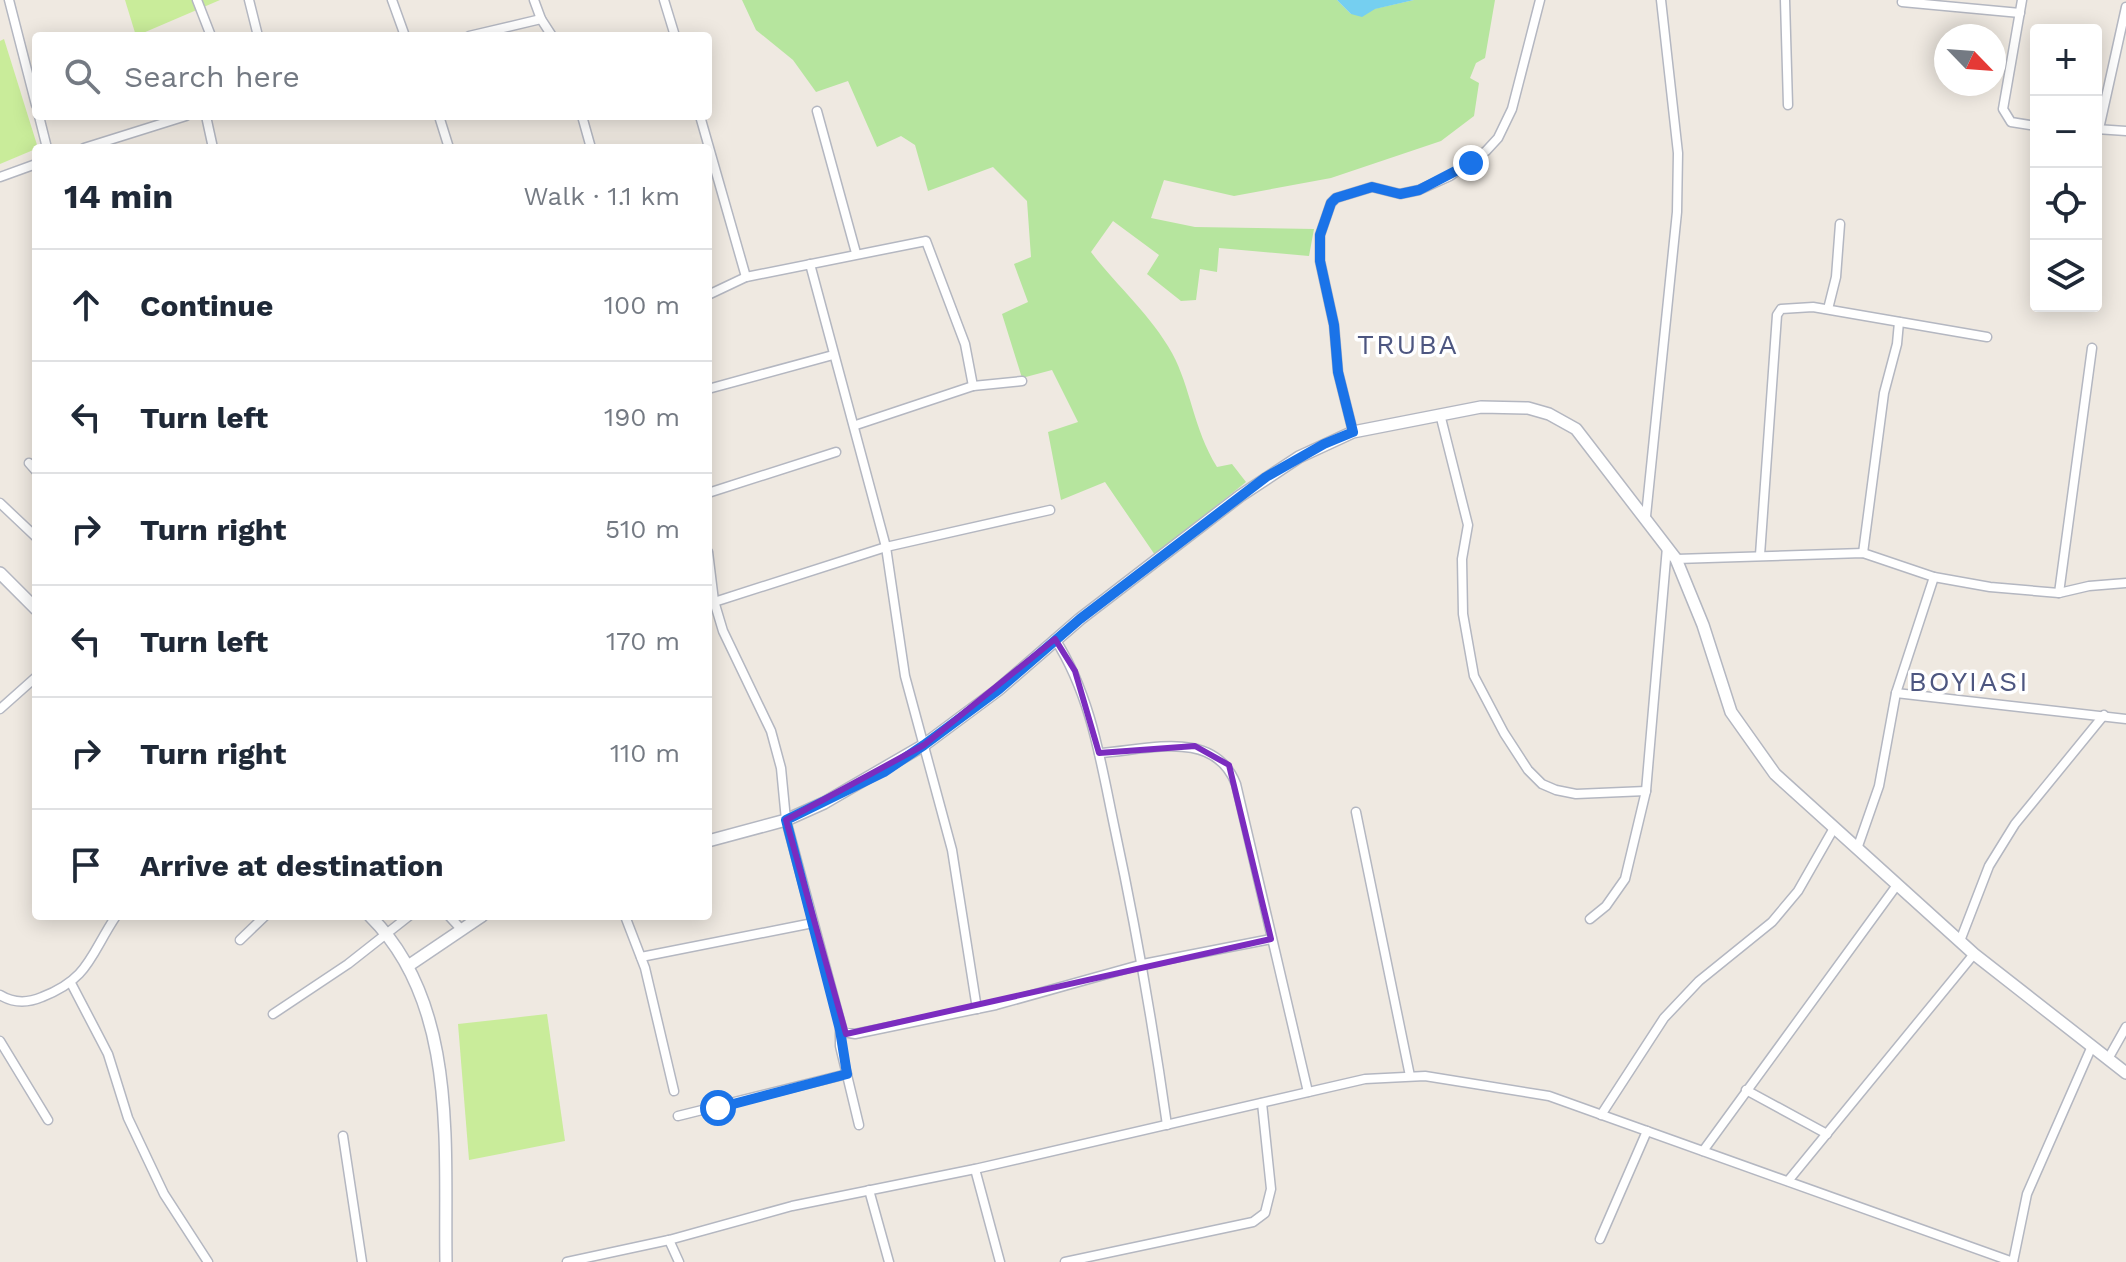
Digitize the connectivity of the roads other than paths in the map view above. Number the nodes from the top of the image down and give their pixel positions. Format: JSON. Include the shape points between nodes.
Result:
{"nodes":[{"id":1,"x":9,"y":0,"type":"edge"},
{"id":2,"x":197,"y":0,"type":"edge"},
{"id":3,"x":249,"y":0,"type":"edge"},
{"id":4,"x":392,"y":0,"type":"edge"},
{"id":5,"x":534,"y":0,"type":"edge"},
{"id":6,"x":664,"y":0,"type":"edge"},
{"id":7,"x":1540,"y":0,"type":"edge"},
{"id":8,"x":1661,"y":0,"type":"edge"},
{"id":9,"x":1785,"y":0,"type":"edge"},
{"id":10,"x":2022,"y":0,"type":"edge"},
{"id":11,"x":1902,"y":2,"type":"edge"},
{"id":12,"x":2126,"y":7,"type":"edge"},
{"id":13,"x":2020,"y":13,"type":"junction"},
{"id":14,"x":541,"y":19,"type":"junction"},
{"id":15,"x":209,"y":32,"type":"edge"},
{"id":16,"x":257,"y":32,"type":"edge"},
{"id":17,"x":404,"y":32,"type":"edge"},
{"id":18,"x":486,"y":32,"type":"edge"},
{"id":19,"x":549,"y":32,"type":"edge"},
{"id":20,"x":674,"y":32,"type":"edge"},
{"id":21,"x":32,"y":89,"type":"edge"},
{"id":22,"x":1788,"y":105,"type":"dead end"},
{"id":23,"x":817,"y":111,"type":"dead end"},
{"id":24,"x":2102,"y":112,"type":"edge"},
{"id":25,"x":40,"y":120,"type":"edge"},
{"id":26,"x":173,"y":120,"type":"edge"},
{"id":27,"x":207,"y":120,"type":"edge"},
{"id":28,"x":440,"y":120,"type":"edge"},
{"id":29,"x":583,"y":120,"type":"edge"},
{"id":30,"x":701,"y":120,"type":"edge"},
{"id":31,"x":2030,"y":125,"type":"edge"},
{"id":32,"x":2102,"y":129,"type":"edge"},
{"id":33,"x":2126,"y":131,"type":"edge"},
{"id":34,"x":46,"y":144,"type":"edge"},
{"id":35,"x":97,"y":144,"type":"edge"},
{"id":36,"x":212,"y":144,"type":"edge"},
{"id":37,"x":448,"y":144,"type":"edge"},
{"id":38,"x":590,"y":144,"type":"edge"},
{"id":39,"x":708,"y":144,"type":"edge"},
{"id":40,"x":712,"y":158,"type":"edge"},
{"id":41,"x":32,"y":165,"type":"edge"},
{"id":42,"x":0,"y":177,"type":"edge"},
{"id":43,"x":1840,"y":224,"type":"dead end"},
{"id":44,"x":856,"y":253,"type":"junction"},
{"id":45,"x":810,"y":264,"type":"junction"},
{"id":46,"x":746,"y":277,"type":"junction"},
{"id":47,"x":712,"y":293,"type":"edge"},
{"id":48,"x":1828,"y":309,"type":"junction"},
{"id":49,"x":1899,"y":322,"type":"junction"},
{"id":50,"x":1987,"y":337,"type":"dead end"},
{"id":51,"x":2092,"y":348,"type":"dead end"},
{"id":52,"x":833,"y":355,"type":"junction"},
{"id":53,"x":1022,"y":381,"type":"dead end"},
{"id":54,"x":973,"y":386,"type":"junction"},
{"id":55,"x":712,"y":388,"type":"edge"},
{"id":56,"x":1440,"y":414,"type":"junction"},
{"id":57,"x":856,"y":425,"type":"junction"},
{"id":58,"x":1353,"y":432,"type":"junction"},
{"id":59,"x":836,"y":452,"type":"dead end"},
{"id":60,"x":29,"y":463,"type":"dead end"},
{"id":61,"x":32,"y":466,"type":"edge"},
{"id":62,"x":712,"y":492,"type":"edge"},
{"id":63,"x":0,"y":503,"type":"edge"},
{"id":64,"x":1050,"y":510,"type":"dead end"},
{"id":65,"x":1646,"y":516,"type":"junction"},
{"id":66,"x":32,"y":533,"type":"edge"},
{"id":67,"x":886,"y":547,"type":"junction"},
{"id":68,"x":1667,"y":547,"type":"junction"},
{"id":69,"x":1863,"y":553,"type":"junction"},
{"id":70,"x":1760,"y":555,"type":"junction"},
{"id":71,"x":1676,"y":559,"type":"junction"},
{"id":72,"x":0,"y":573,"type":"edge"},
{"id":73,"x":1934,"y":577,"type":"junction"},
{"id":74,"x":2126,"y":583,"type":"edge"},
{"id":75,"x":2059,"y":593,"type":"junction"},
{"id":76,"x":712,"y":602,"type":"edge"},
{"id":77,"x":712,"y":604,"type":"edge"},
{"id":78,"x":32,"y":605,"type":"edge"},
{"id":79,"x":1055,"y":639,"type":"junction"},
{"id":80,"x":32,"y":681,"type":"edge"},
{"id":81,"x":1896,"y":693,"type":"junction"},
{"id":82,"x":0,"y":709,"type":"edge"},
{"id":83,"x":2104,"y":715,"type":"junction"},
{"id":84,"x":2126,"y":719,"type":"edge"},
{"id":85,"x":924,"y":745,"type":"junction"},
{"id":86,"x":1099,"y":753,"type":"junction"},
{"id":87,"x":1646,"y":791,"type":"junction"},
{"id":88,"x":1356,"y":812,"type":"dead end"},
{"id":89,"x":786,"y":820,"type":"junction"},
{"id":90,"x":1834,"y":828,"type":"junction"},
{"id":91,"x":712,"y":840,"type":"edge"},
{"id":92,"x":1857,"y":849,"type":"junction"},
{"id":93,"x":1897,"y":885,"type":"junction"},
{"id":94,"x":1590,"y":919,"type":"dead end"},
{"id":95,"x":113,"y":920,"type":"edge"},
{"id":96,"x":261,"y":920,"type":"edge"},
{"id":97,"x":374,"y":920,"type":"edge"},
{"id":98,"x":404,"y":920,"type":"edge"},
{"id":99,"x":453,"y":920,"type":"edge"},
{"id":100,"x":476,"y":920,"type":"edge"},
{"id":101,"x":627,"y":920,"type":"edge"},
{"id":102,"x":813,"y":923,"type":"junction"},
{"id":103,"x":461,"y":929,"type":"junction"},
{"id":104,"x":388,"y":934,"type":"junction"},
{"id":105,"x":1271,"y":939,"type":"junction"},
{"id":106,"x":240,"y":940,"type":"dead end"},
{"id":107,"x":1960,"y":941,"type":"junction"},
{"id":108,"x":1974,"y":954,"type":"junction"},
{"id":109,"x":641,"y":957,"type":"junction"},
{"id":110,"x":1143,"y":964,"type":"junction"},
{"id":111,"x":408,"y":966,"type":"junction"},
{"id":112,"x":72,"y":985,"type":"junction"},
{"id":113,"x":1,"y":999,"type":"edge"},
{"id":114,"x":977,"y":1009,"type":"junction"},
{"id":115,"x":273,"y":1014,"type":"dead end"},
{"id":116,"x":2126,"y":1027,"type":"edge"},
{"id":117,"x":840,"y":1030,"type":"junction"},
{"id":118,"x":0,"y":1041,"type":"edge"},
{"id":119,"x":2092,"y":1046,"type":"junction"},
{"id":120,"x":2108,"y":1059,"type":"junction"},
{"id":121,"x":2126,"y":1073,"type":"edge"},
{"id":122,"x":847,"y":1074,"type":"junction"},
{"id":123,"x":1410,"y":1076,"type":"junction"},
{"id":124,"x":1746,"y":1090,"type":"junction"},
{"id":125,"x":674,"y":1091,"type":"dead end"},
{"id":126,"x":1308,"y":1092,"type":"junction"},
{"id":127,"x":1262,"y":1103,"type":"junction"},
{"id":128,"x":1601,"y":1115,"type":"junction"},
{"id":129,"x":678,"y":1116,"type":"dead end"},
{"id":130,"x":48,"y":1120,"type":"dead end"},
{"id":131,"x":859,"y":1125,"type":"dead end"},
{"id":132,"x":1167,"y":1125,"type":"junction"},
{"id":133,"x":1647,"y":1131,"type":"junction"},
{"id":134,"x":1827,"y":1134,"type":"junction"},
{"id":135,"x":343,"y":1136,"type":"dead end"},
{"id":136,"x":1703,"y":1151,"type":"junction"},
{"id":137,"x":975,"y":1169,"type":"junction"},
{"id":138,"x":1788,"y":1181,"type":"junction"},
{"id":139,"x":869,"y":1190,"type":"junction"},
{"id":140,"x":1600,"y":1239,"type":"dead end"},
{"id":141,"x":669,"y":1240,"type":"junction"},
{"id":142,"x":208,"y":1262,"type":"edge"},
{"id":143,"x":362,"y":1262,"type":"edge"},
{"id":144,"x":446,"y":1262,"type":"edge"},
{"id":145,"x":567,"y":1262,"type":"edge"},
{"id":146,"x":679,"y":1262,"type":"edge"},
{"id":147,"x":889,"y":1262,"type":"edge"},
{"id":148,"x":1000,"y":1262,"type":"edge"},
{"id":149,"x":1065,"y":1262,"type":"edge"},
{"id":150,"x":2013,"y":1262,"type":"edge"}],
"edges":[{"from":1,"to":21,"type":"street"},
{"from":2,"to":15,"type":"street"},
{"from":3,"to":16,"type":"street"},
{"from":4,"to":17,"type":"street"},
{"from":5,"to":14,"type":"street"},
{"from":6,"to":20,"type":"street"},
{"from":7,"to":58,"type":"street","via":[[1512,109],[1486,151],[1419,190],[1400,194],[1372,187],[1331,203],[1320,235],[1320,261]]},
{"from":8,"to":65,"type":"street","via":[[1678,153],[1677,212]]},
{"from":9,"to":22,"type":"street"},
{"from":10,"to":13,"type":"street"},
{"from":11,"to":13,"type":"street"},
{"from":12,"to":24,"type":"street"},
{"from":13,"to":31,"type":"street","via":[[2003,109],[2011,122]]},
{"from":14,"to":18,"type":"street"},
{"from":14,"to":19,"type":"street"},
{"from":23,"to":44,"type":"street"},
{"from":25,"to":34,"type":"street"},
{"from":26,"to":35,"type":"street"},
{"from":27,"to":36,"type":"street"},
{"from":28,"to":37,"type":"street"},
{"from":29,"to":38,"type":"street"},
{"from":30,"to":39,"type":"street"},
{"from":32,"to":33,"type":"street"},
{"from":40,"to":46,"type":"street"},
{"from":41,"to":42,"type":"street"},
{"from":43,"to":48,"type":"street"},
{"from":44,"to":45,"type":"street"},
{"from":44,"to":54,"type":"street","via":[[929,243],[965,344]]},
{"from":45,"to":46,"type":"street"},
{"from":45,"to":52,"type":"street"},
{"from":46,"to":47,"type":"street"},
{"from":48,"to":49,"type":"street"},
{"from":48,"to":70,"type":"street","via":[[1797,306],[1777,315]]},
{"from":49,"to":50,"type":"street"},
{"from":49,"to":69,"type":"street"},
{"from":51,"to":75,"type":"street"},
{"from":52,"to":55,"type":"street"},
{"from":52,"to":57,"type":"street"},
{"from":53,"to":54,"type":"street"},
{"from":54,"to":57,"type":"street"},
{"from":56,"to":58,"type":"street"},
{"from":56,"to":65,"type":"street","via":[[1504,406],[1563,420]]},
{"from":56,"to":87,"type":"street","via":[[1468,525],[1462,559],[1463,614],[1474,676],[1504,733],[1528,770],[1556,790]]},
{"from":57,"to":67,"type":"street"},
{"from":58,"to":79,"type":"street","via":[[1266,477]]},
{"from":59,"to":62,"type":"street"},
{"from":60,"to":61,"type":"street"},
{"from":63,"to":66,"type":"street"},
{"from":64,"to":67,"type":"street"},
{"from":65,"to":68,"type":"street"},
{"from":67,"to":76,"type":"street"},
{"from":67,"to":85,"type":"street","via":[[905,676]]},
{"from":68,"to":71,"type":"street"},
{"from":68,"to":87,"type":"street"},
{"from":69,"to":70,"type":"street"},
{"from":69,"to":73,"type":"street"},
{"from":70,"to":71,"type":"street"},
{"from":71,"to":90,"type":"street","via":[[1731,712],[1775,774]]},
{"from":72,"to":78,"type":"street"},
{"from":73,"to":75,"type":"street"},
{"from":73,"to":81,"type":"street"},
{"from":74,"to":75,"type":"street"},
{"from":77,"to":89,"type":"street","via":[[771,731]]},
{"from":79,"to":85,"type":"street"},
{"from":79,"to":86,"type":"street","via":[[1075,671]]},
{"from":80,"to":82,"type":"street"},
{"from":81,"to":83,"type":"street"},
{"from":81,"to":92,"type":"street","via":[[1879,786]]},
{"from":83,"to":84,"type":"street"},
{"from":83,"to":107,"type":"street","via":[[2015,824],[1989,866]]},
{"from":85,"to":89,"type":"street","via":[[884,772]]},
{"from":85,"to":114,"type":"street","via":[[952,850]]},
{"from":86,"to":105,"type":"street","via":[[1195,746],[1229,765]]},
{"from":86,"to":110,"type":"street"},
{"from":87,"to":94,"type":"street","via":[[1625,879]]},
{"from":88,"to":123,"type":"street"},
{"from":89,"to":91,"type":"street"},
{"from":89,"to":102,"type":"street"},
{"from":90,"to":92,"type":"street"},
{"from":90,"to":128,"type":"street","via":[[1798,891],[1772,922],[1699,981],[1664,1018]]},
{"from":92,"to":93,"type":"street"},
{"from":93,"to":107,"type":"street"},
{"from":93,"to":124,"type":"street"},
{"from":95,"to":112,"type":"street"},
{"from":96,"to":106,"type":"street"},
{"from":97,"to":104,"type":"street"},
{"from":98,"to":104,"type":"street"},
{"from":99,"to":103,"type":"street"},
{"from":100,"to":103,"type":"street"},
{"from":101,"to":109,"type":"street"},
{"from":102,"to":109,"type":"street"},
{"from":102,"to":117,"type":"street"},
{"from":103,"to":111,"type":"street"},
{"from":104,"to":111,"type":"street"},
{"from":104,"to":115,"type":"street"},
{"from":105,"to":110,"type":"street"},
{"from":105,"to":126,"type":"street"},
{"from":107,"to":108,"type":"street"},
{"from":108,"to":119,"type":"street"},
{"from":108,"to":134,"type":"street"},
{"from":109,"to":125,"type":"street"},
{"from":110,"to":114,"type":"street"},
{"from":110,"to":132,"type":"street"},
{"from":111,"to":144,"type":"street","via":[[437,1053]]},
{"from":112,"to":113,"type":"street","via":[[34,1000]]},
{"from":112,"to":142,"type":"street","via":[[108,1054],[128,1118],[164,1194]]},
{"from":114,"to":117,"type":"street","via":[[855,1034]]},
{"from":116,"to":120,"type":"street"},
{"from":117,"to":122,"type":"street"},
{"from":118,"to":130,"type":"street"},
{"from":119,"to":120,"type":"street"},
{"from":119,"to":150,"type":"street","via":[[2027,1194]]},
{"from":120,"to":121,"type":"street"},
{"from":122,"to":129,"type":"street"},
{"from":122,"to":131,"type":"street"},
{"from":123,"to":126,"type":"street","via":[[1365,1079]]},
{"from":123,"to":128,"type":"street","via":[[1549,1096]]},
{"from":124,"to":134,"type":"street"},
{"from":124,"to":136,"type":"street"},
{"from":126,"to":127,"type":"street"},
{"from":127,"to":132,"type":"street"},
{"from":127,"to":149,"type":"street","via":[[1271,1189],[1265,1213],[1253,1222]]},
{"from":128,"to":133,"type":"street"},
{"from":132,"to":137,"type":"street"},
{"from":133,"to":136,"type":"street"},
{"from":133,"to":140,"type":"street"},
{"from":134,"to":138,"type":"street"},
{"from":135,"to":143,"type":"street"},
{"from":136,"to":138,"type":"street"},
{"from":137,"to":139,"type":"street"},
{"from":137,"to":148,"type":"street"},
{"from":138,"to":150,"type":"street"},
{"from":139,"to":141,"type":"street"},
{"from":139,"to":147,"type":"street"},
{"from":141,"to":145,"type":"street"},
{"from":141,"to":146,"type":"street"}]}
